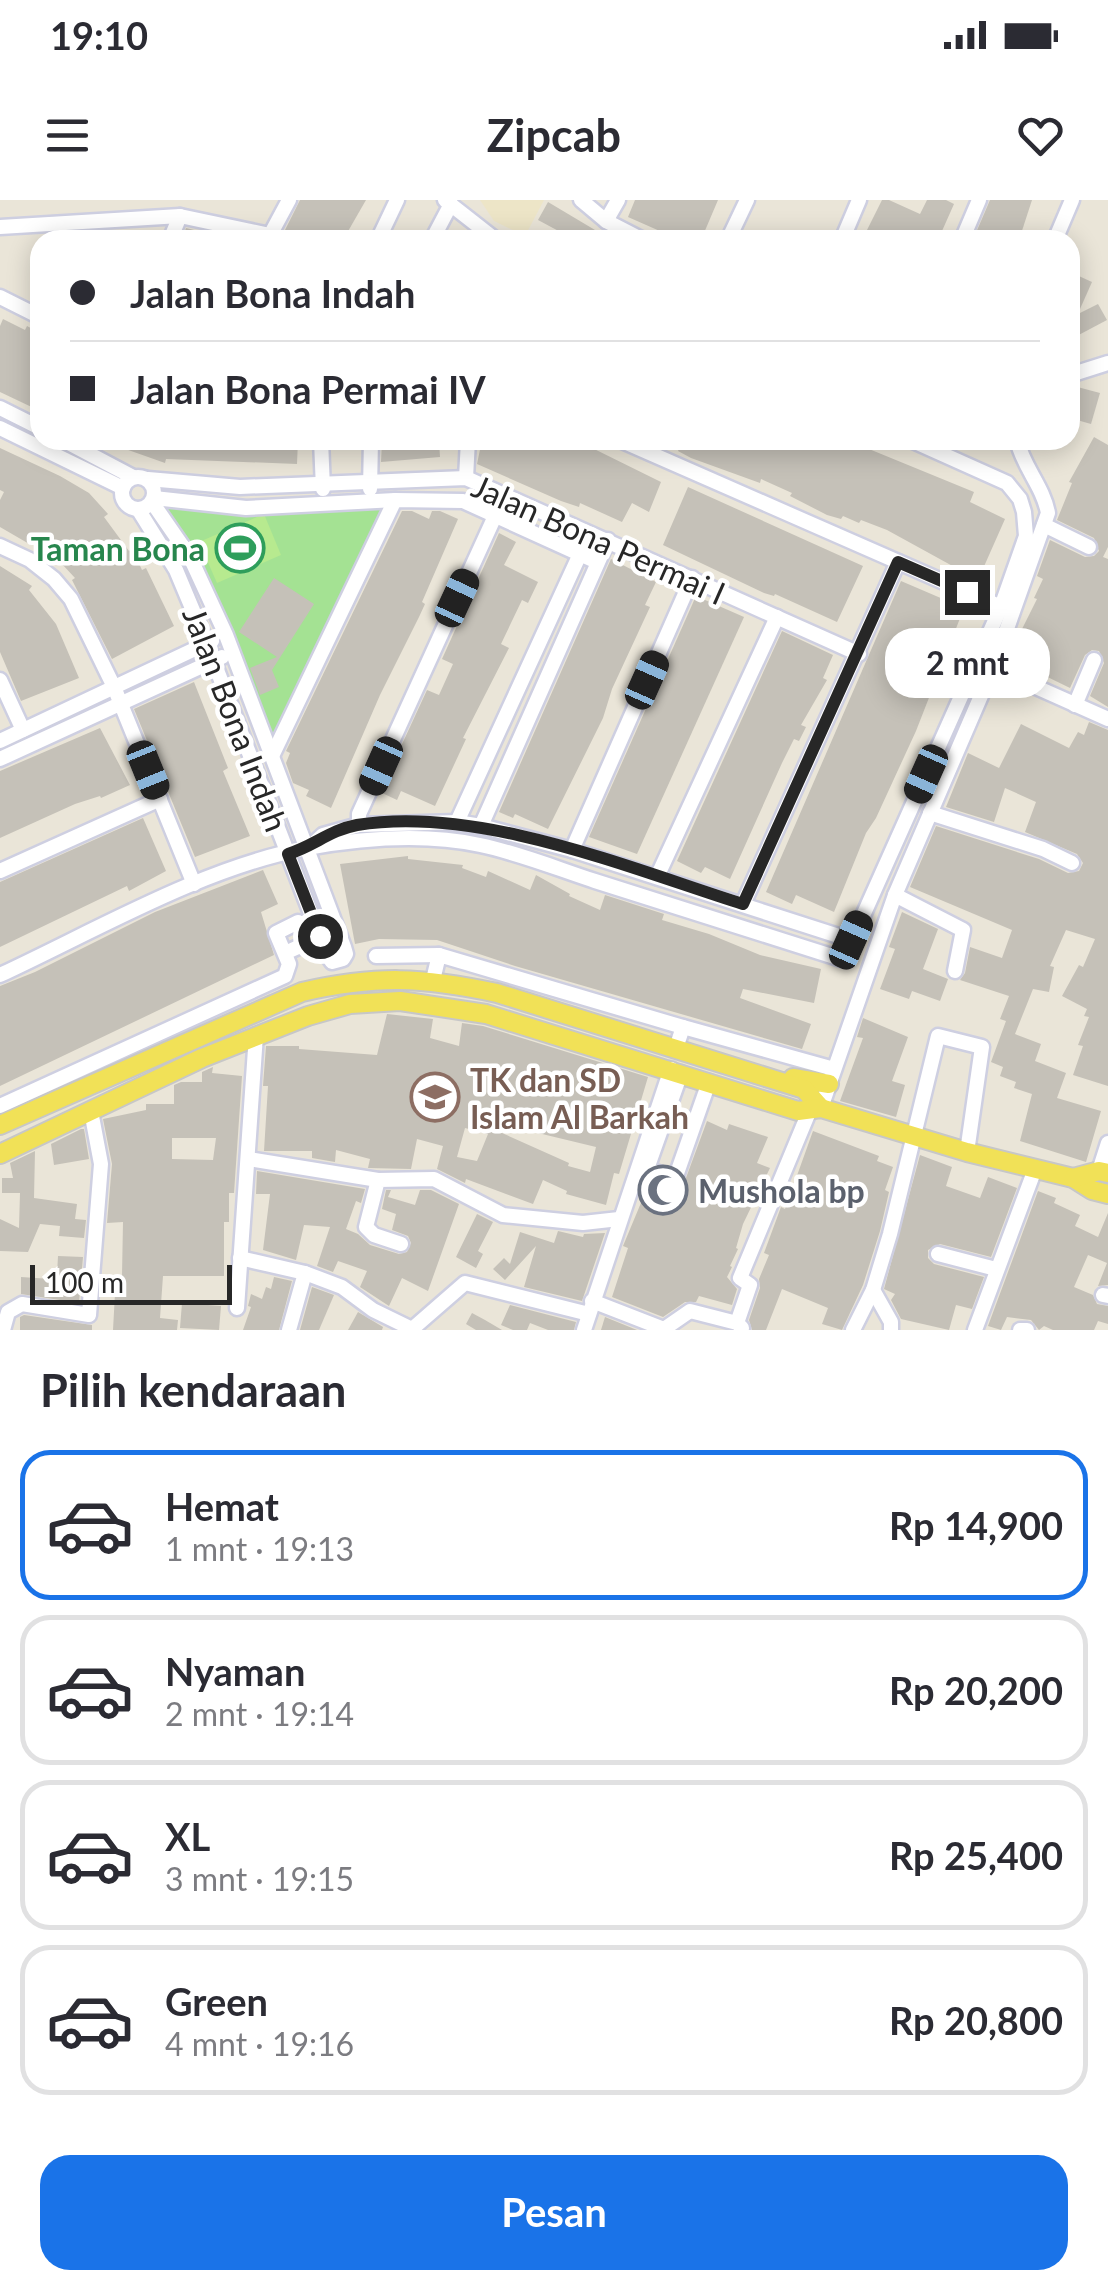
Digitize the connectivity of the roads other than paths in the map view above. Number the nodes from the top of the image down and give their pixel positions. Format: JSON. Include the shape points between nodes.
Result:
{"nodes":[{"id":1,"x":289,"y":200,"type":"edge"},
{"id":2,"x":396,"y":200,"type":"edge"},
{"id":3,"x":581,"y":200,"type":"edge"},
{"id":4,"x":618,"y":200,"type":"edge"},
{"id":5,"x":746,"y":200,"type":"edge"},
{"id":6,"x":859,"y":200,"type":"edge"},
{"id":7,"x":980,"y":200,"type":"edge"},
{"id":8,"x":1072,"y":200,"type":"edge"},
{"id":9,"x":446,"y":201,"type":"edge"},
{"id":10,"x":180,"y":216,"type":"junction"},
{"id":11,"x":606,"y":221,"type":"junction"},
{"id":12,"x":0,"y":227,"type":"edge"},
{"id":13,"x":174,"y":230,"type":"edge"},
{"id":14,"x":239,"y":230,"type":"edge"},
{"id":15,"x":273,"y":230,"type":"edge"},
{"id":16,"x":382,"y":230,"type":"edge"},
{"id":17,"x":436,"y":230,"type":"edge"},
{"id":18,"x":483,"y":230,"type":"edge"},
{"id":19,"x":624,"y":230,"type":"edge"},
{"id":20,"x":732,"y":230,"type":"edge"},
{"id":21,"x":846,"y":230,"type":"edge"},
{"id":22,"x":966,"y":230,"type":"edge"},
{"id":23,"x":1059,"y":230,"type":"edge"},
{"id":24,"x":0,"y":297,"type":"edge"},
{"id":25,"x":30,"y":312,"type":"edge"},
{"id":26,"x":1108,"y":364,"type":"edge"},
{"id":27,"x":1080,"y":373,"type":"edge"},
{"id":28,"x":0,"y":408,"type":"edge"},
{"id":29,"x":30,"y":423,"type":"edge"},
{"id":30,"x":0,"y":428,"type":"edge"},
{"id":31,"x":30,"y":440,"type":"edge"},
{"id":32,"x":55,"y":450,"type":"edge"},
{"id":33,"x":81,"y":450,"type":"edge"},
{"id":34,"x":321,"y":450,"type":"edge"},
{"id":35,"x":371,"y":450,"type":"edge"},
{"id":36,"x":467,"y":450,"type":"edge"},
{"id":37,"x":643,"y":450,"type":"edge"},
{"id":38,"x":933,"y":450,"type":"edge"},
{"id":39,"x":1019,"y":450,"type":"edge"},
{"id":40,"x":466,"y":478,"type":"junction"},
{"id":41,"x":135,"y":482,"type":"junction"},
{"id":42,"x":370,"y":482,"type":"junction"},
{"id":43,"x":323,"y":484,"type":"junction"},
{"id":44,"x":395,"y":500,"type":"junction"},
{"id":45,"x":370,"y":502,"type":"junction"},
{"id":46,"x":148,"y":503,"type":"junction"},
{"id":47,"x":324,"y":504,"type":"junction"},
{"id":48,"x":495,"y":516,"type":"junction"},
{"id":49,"x":1044,"y":525,"type":"junction"},
{"id":50,"x":608,"y":540,"type":"junction"},
{"id":51,"x":0,"y":546,"type":"edge"},
{"id":52,"x":1089,"y":547,"type":"dead end"},
{"id":53,"x":580,"y":554,"type":"junction"},
{"id":54,"x":597,"y":562,"type":"junction"},
{"id":55,"x":898,"y":562,"type":"junction"},
{"id":56,"x":692,"y":578,"type":"junction"},
{"id":57,"x":1001,"y":607,"type":"junction"},
{"id":58,"x":777,"y":617,"type":"junction"},
{"id":59,"x":226,"y":635,"type":"junction"},
{"id":60,"x":207,"y":644,"type":"junction"},
{"id":61,"x":233,"y":652,"type":"junction"},
{"id":62,"x":859,"y":654,"type":"junction"},
{"id":63,"x":214,"y":660,"type":"junction"},
{"id":64,"x":1094,"y":660,"type":"dead end"},
{"id":65,"x":992,"y":668,"type":"junction"},
{"id":66,"x":0,"y":680,"type":"edge"},
{"id":67,"x":114,"y":688,"type":"junction"},
{"id":68,"x":121,"y":704,"type":"junction"},
{"id":69,"x":1075,"y":705,"type":"junction"},
{"id":70,"x":1108,"y":719,"type":"edge"},
{"id":71,"x":23,"y":730,"type":"junction"},
{"id":72,"x":0,"y":741,"type":"edge"},
{"id":73,"x":274,"y":754,"type":"junction"},
{"id":74,"x":0,"y":760,"type":"edge"},
{"id":75,"x":160,"y":798,"type":"junction"},
{"id":76,"x":930,"y":813,"type":"junction"},
{"id":77,"x":456,"y":822,"type":"junction"},
{"id":78,"x":359,"y":825,"type":"junction"},
{"id":79,"x":482,"y":826,"type":"junction"},
{"id":80,"x":309,"y":848,"type":"junction"},
{"id":81,"x":572,"y":850,"type":"junction"},
{"id":82,"x":288,"y":854,"type":"junction"},
{"id":83,"x":1072,"y":863,"type":"dead end"},
{"id":84,"x":0,"y":871,"type":"edge"},
{"id":85,"x":656,"y":877,"type":"junction"},
{"id":86,"x":194,"y":884,"type":"junction"},
{"id":87,"x":895,"y":896,"type":"junction"},
{"id":88,"x":743,"y":904,"type":"junction"},
{"id":89,"x":851,"y":940,"type":"junction"},
{"id":90,"x":285,"y":953,"type":"dead end"},
{"id":91,"x":440,"y":955,"type":"junction"},
{"id":92,"x":376,"y":956,"type":"dead end"},
{"id":93,"x":955,"y":972,"type":"dead end"},
{"id":94,"x":0,"y":976,"type":"edge"},
{"id":95,"x":434,"y":980,"type":"junction"},
{"id":96,"x":683,"y":1027,"type":"junction"},
{"id":97,"x":188,"y":1030,"type":"junction"},
{"id":98,"x":256,"y":1035,"type":"junction"},
{"id":99,"x":676,"y":1048,"type":"junction"},
{"id":100,"x":202,"y":1058,"type":"junction"},
{"id":101,"x":745,"y":1070,"type":"junction"},
{"id":102,"x":676,"y":1071,"type":"junction"},
{"id":103,"x":832,"y":1077,"type":"junction"},
{"id":104,"x":768,"y":1078,"type":"junction"},
{"id":105,"x":709,"y":1082,"type":"junction"},
{"id":106,"x":738,"y":1092,"type":"junction"},
{"id":107,"x":0,"y":1106,"type":"edge"},
{"id":108,"x":815,"y":1110,"type":"junction"},
{"id":109,"x":91,"y":1111,"type":"junction"},
{"id":110,"x":0,"y":1125,"type":"edge"},
{"id":111,"x":914,"y":1137,"type":"junction"},
{"id":112,"x":1108,"y":1142,"type":"edge"},
{"id":113,"x":967,"y":1152,"type":"junction"},
{"id":114,"x":0,"y":1154,"type":"edge"},
{"id":115,"x":249,"y":1159,"type":"junction"},
{"id":116,"x":1035,"y":1169,"type":"junction"},
{"id":117,"x":1104,"y":1172,"type":"edge"},
{"id":118,"x":1073,"y":1178,"type":"junction"},
{"id":119,"x":378,"y":1180,"type":"junction"},
{"id":120,"x":1108,"y":1194,"type":"edge"},
{"id":121,"x":620,"y":1220,"type":"junction"},
{"id":122,"x":401,"y":1244,"type":"dead end"},
{"id":123,"x":938,"y":1254,"type":"dead end"},
{"id":124,"x":240,"y":1258,"type":"junction"},
{"id":125,"x":996,"y":1269,"type":"junction"},
{"id":126,"x":305,"y":1272,"type":"junction"},
{"id":127,"x":873,"y":1290,"type":"junction"},
{"id":128,"x":237,"y":1308,"type":"dead end"},
{"id":129,"x":590,"y":1308,"type":"junction"},
{"id":130,"x":739,"y":1326,"type":"edge"},
{"id":131,"x":418,"y":1329,"type":"edge"},
{"id":132,"x":979,"y":1329,"type":"edge"},
{"id":133,"x":3,"y":1330,"type":"edge"},
{"id":134,"x":289,"y":1330,"type":"edge"},
{"id":135,"x":584,"y":1330,"type":"edge"},
{"id":136,"x":853,"y":1330,"type":"edge"},
{"id":137,"x":891,"y":1330,"type":"edge"}],
"edges":[{"from":1,"to":15,"type":"street"},
{"from":2,"to":16,"type":"street"},
{"from":3,"to":11,"type":"street"},
{"from":4,"to":11,"type":"street"},
{"from":5,"to":20,"type":"street"},
{"from":6,"to":21,"type":"street"},
{"from":7,"to":22,"type":"street"},
{"from":8,"to":23,"type":"street"},
{"from":9,"to":17,"type":"street"},
{"from":9,"to":18,"type":"street"},
{"from":10,"to":12,"type":"street"},
{"from":10,"to":13,"type":"street"},
{"from":10,"to":14,"type":"street"},
{"from":11,"to":19,"type":"street"},
{"from":24,"to":25,"type":"street"},
{"from":26,"to":27,"type":"street"},
{"from":28,"to":29,"type":"street"},
{"from":30,"to":31,"type":"street"},
{"from":32,"to":41,"type":"street"},
{"from":33,"to":41,"type":"street"},
{"from":34,"to":43,"type":"street"},
{"from":35,"to":42,"type":"street"},
{"from":36,"to":40,"type":"street"},
{"from":37,"to":55,"type":"street"},
{"from":38,"to":57,"type":"street","via":[[1008,483],[1022,506],[1026,536]]},
{"from":39,"to":49,"type":"street","via":[[1045,496]]},
{"from":40,"to":42,"type":"street","name":"Jalan Bona Permai I"},
{"from":40,"to":50,"type":"street","name":"Jalan Bona Permai I"},
{"from":41,"to":43,"type":"street","name":"Jalan Bona Permai I"},
{"from":41,"to":46,"type":"street","via":[[154,488]]},
{"from":41,"to":46,"type":"street","via":[[127,505]]},
{"from":42,"to":43,"type":"street","name":"Jalan Bona Permai I"},
{"from":42,"to":45,"type":"street"},
{"from":43,"to":47,"type":"street"},
{"from":44,"to":45,"type":"street","name":"Jalan Bona Permai I"},
{"from":44,"to":48,"type":"street","name":"Jalan Bona Permai I","via":[[463,501]]},
{"from":44,"to":73,"type":"street"},
{"from":45,"to":47,"type":"street","name":"Jalan Bona Permai I"},
{"from":46,"to":47,"type":"street","name":"Jalan Bona Permai I"},
{"from":46,"to":59,"type":"street","name":"Jalan Bona Indah","via":[[190,557]]},
{"from":46,"to":60,"type":"street","name":"Jalan Bona Indah"},
{"from":48,"to":53,"type":"street","name":"Jalan Bona Permai I"},
{"from":48,"to":78,"type":"street"},
{"from":49,"to":52,"type":"street"},
{"from":49,"to":65,"type":"street"},
{"from":50,"to":54,"type":"street"},
{"from":50,"to":56,"type":"street","name":"Jalan Bona Permai I"},
{"from":51,"to":67,"type":"street","via":[[30,560],[71,599]]},
{"from":53,"to":54,"type":"street","name":"Jalan Bona Permai I"},
{"from":53,"to":77,"type":"street"},
{"from":54,"to":79,"type":"street"},
{"from":55,"to":57,"type":"street"},
{"from":55,"to":62,"type":"street"},
{"from":56,"to":58,"type":"street","name":"Jalan Bona Permai I"},
{"from":56,"to":81,"type":"street"},
{"from":57,"to":89,"type":"street"},
{"from":58,"to":62,"type":"street","name":"Jalan Bona Permai I"},
{"from":58,"to":85,"type":"street"},
{"from":59,"to":60,"type":"street"},
{"from":59,"to":61,"type":"street","name":"Jalan Bona Indah"},
{"from":60,"to":63,"type":"street","name":"Jalan Bona Indah"},
{"from":60,"to":67,"type":"street"},
{"from":61,"to":63,"type":"street"},
{"from":61,"to":73,"type":"street","name":"Jalan Bona Indah"},
{"from":62,"to":88,"type":"street"},
{"from":63,"to":68,"type":"street"},
{"from":63,"to":82,"type":"street","name":"Jalan Bona Indah"},
{"from":64,"to":69,"type":"street"},
{"from":65,"to":69,"type":"street"},
{"from":65,"to":76,"type":"street"},
{"from":66,"to":71,"type":"street"},
{"from":67,"to":68,"type":"street"},
{"from":67,"to":71,"type":"street"},
{"from":68,"to":74,"type":"street"},
{"from":68,"to":75,"type":"street"},
{"from":69,"to":70,"type":"street"},
{"from":71,"to":72,"type":"street"},
{"from":73,"to":80,"type":"street","name":"Jalan Bona Indah"},
{"from":75,"to":84,"type":"street"},
{"from":75,"to":86,"type":"street"},
{"from":76,"to":83,"type":"street"},
{"from":76,"to":87,"type":"street"},
{"from":77,"to":78,"type":"street"},
{"from":77,"to":79,"type":"street"},
{"from":78,"to":80,"type":"street","via":[[323,835]]},
{"from":79,"to":81,"type":"street"},
{"from":80,"to":82,"type":"street"},
{"from":80,"to":82,"type":"street","name":"Jalan Bona Indah","via":[[346,954],[338,961],[327,955]]},
{"from":80,"to":89,"type":"street","via":[[410,838],[480,844],[841,959]]},
{"from":81,"to":85,"type":"street"},
{"from":82,"to":86,"type":"street"},
{"from":85,"to":88,"type":"street"},
{"from":86,"to":94,"type":"street"},
{"from":87,"to":93,"type":"street","via":[[964,930]]},
{"from":87,"to":103,"type":"street"},
{"from":88,"to":89,"type":"street"},
{"from":90,"to":97,"type":"street","via":[[286,976]]},
{"from":91,"to":92,"type":"street"},
{"from":91,"to":95,"type":"street"},
{"from":91,"to":96,"type":"street"},
{"from":95,"to":97,"type":"main road","via":[[347,982]]},
{"from":95,"to":99,"type":"main road","via":[[497,992]]},
{"from":96,"to":99,"type":"street"},
{"from":96,"to":103,"type":"street"},
{"from":97,"to":100,"type":"street"},
{"from":97,"to":107,"type":"street"},
{"from":97,"to":110,"type":"main road"},
{"from":98,"to":100,"type":"main road"},
{"from":98,"to":102,"type":"main road","via":[[350,1004],[400,1002],[486,1014]]},
{"from":98,"to":115,"type":"street"},
{"from":99,"to":101,"type":"main road"},
{"from":100,"to":109,"type":"main road"},
{"from":101,"to":104,"type":"main road"},
{"from":101,"to":106,"type":"main road"},
{"from":102,"to":105,"type":"main road"},
{"from":102,"to":105,"type":"street","via":[[647,1169],[676,1179]]},
{"from":102,"to":121,"type":"street"},
{"from":103,"to":104,"type":"main road"},
{"from":103,"to":108,"type":"street"},
{"from":104,"to":108,"type":"main road","via":[[804,1089]]},
{"from":105,"to":106,"type":"main road"},
{"from":106,"to":108,"type":"main road"},
{"from":108,"to":111,"type":"main road"},
{"from":108,"to":130,"type":"street","via":[[740,1278],[750,1291]]},
{"from":109,"to":114,"type":"main road"},
{"from":109,"to":133,"type":"street","via":[[101,1164],[88,1315],[22,1304],[8,1312]]},
{"from":111,"to":113,"type":"main road"},
{"from":111,"to":113,"type":"street","via":[[935,1038],[980,1044]]},
{"from":111,"to":127,"type":"street"},
{"from":112,"to":117,"type":"street"},
{"from":113,"to":116,"type":"main road"},
{"from":115,"to":119,"type":"street"},
{"from":115,"to":124,"type":"street"},
{"from":116,"to":118,"type":"main road"},
{"from":116,"to":125,"type":"street"},
{"from":117,"to":118,"type":"main road"},
{"from":118,"to":120,"type":"main road"},
{"from":119,"to":121,"type":"street","via":[[434,1179],[503,1215],[583,1224]]},
{"from":119,"to":122,"type":"street","via":[[366,1227]]},
{"from":121,"to":129,"type":"street"},
{"from":123,"to":125,"type":"street"},
{"from":124,"to":126,"type":"street"},
{"from":124,"to":128,"type":"street"},
{"from":125,"to":132,"type":"street"},
{"from":126,"to":131,"type":"street"},
{"from":126,"to":134,"type":"street"},
{"from":127,"to":136,"type":"street"},
{"from":127,"to":137,"type":"street"},
{"from":129,"to":130,"type":"street","via":[[664,1328],[690,1311]]},
{"from":129,"to":131,"type":"street","via":[[466,1283]]},
{"from":129,"to":135,"type":"street"}]}
